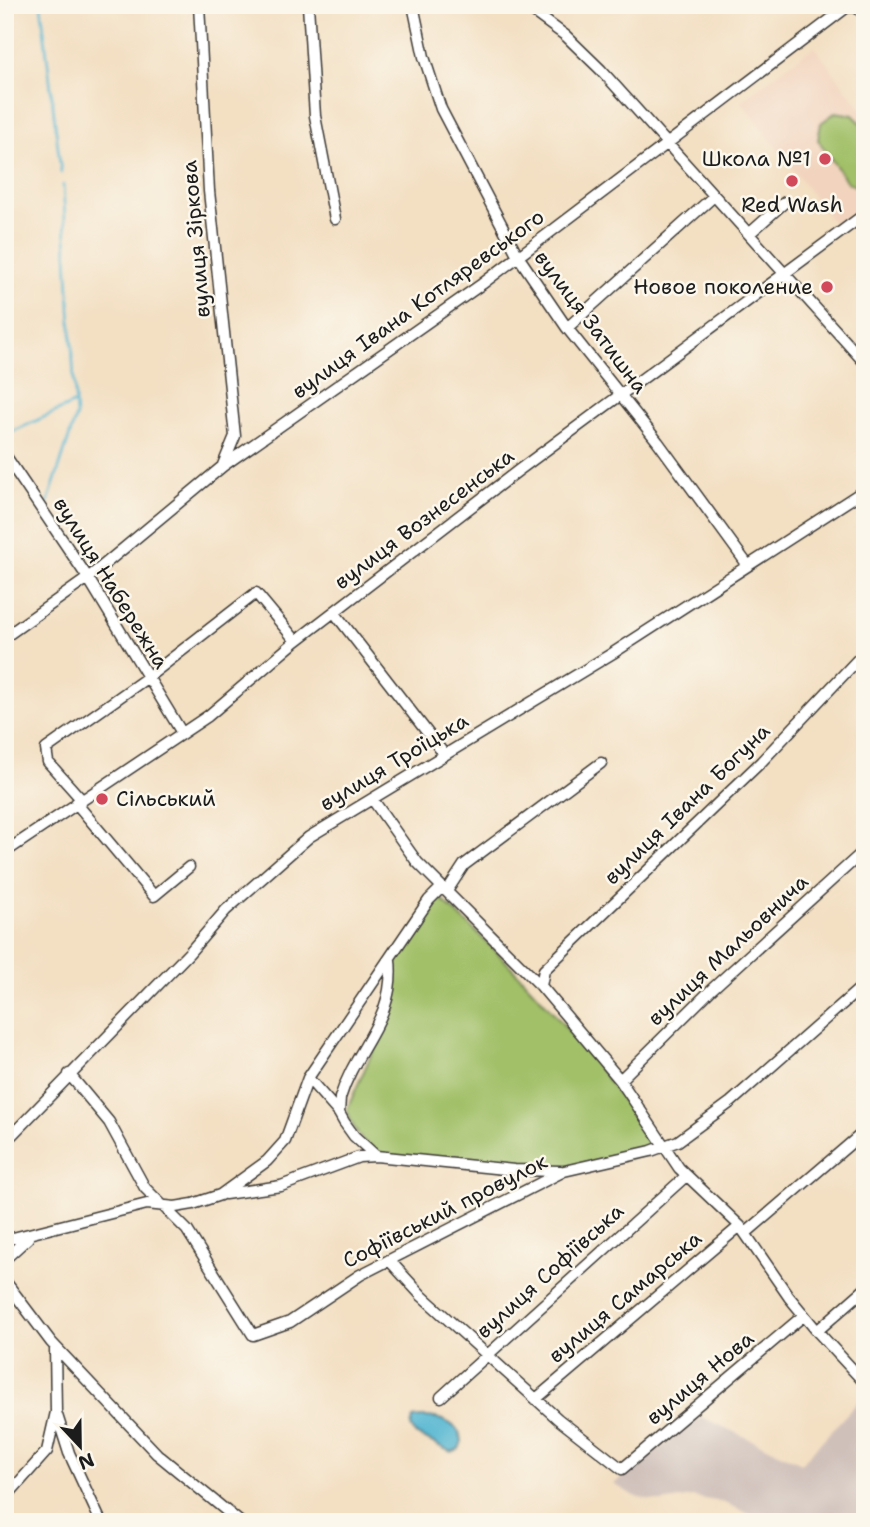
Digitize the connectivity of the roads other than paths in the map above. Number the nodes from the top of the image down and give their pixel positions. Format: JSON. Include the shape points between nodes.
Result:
{"nodes":[{"id":1,"x":199,"y":5,"type":"edge"},
{"id":2,"x":308,"y":5,"type":"edge"},
{"id":3,"x":413,"y":5,"type":"edge"},
{"id":4,"x":524,"y":5,"type":"edge"},
{"id":5,"x":856,"y":7,"type":"edge"},
{"id":6,"x":865,"y":15,"type":"edge"},
{"id":7,"x":667,"y":142,"type":"junction"},
{"id":8,"x":714,"y":196,"type":"junction"},
{"id":9,"x":785,"y":202,"type":"dead end"},
{"id":10,"x":865,"y":214,"type":"edge"},
{"id":11,"x":335,"y":219,"type":"dead end"},
{"id":12,"x":749,"y":234,"type":"junction"},
{"id":13,"x":518,"y":256,"type":"junction"},
{"id":14,"x":785,"y":274,"type":"junction"},
{"id":15,"x":567,"y":328,"type":"junction"},
{"id":16,"x":865,"y":363,"type":"edge"},
{"id":17,"x":622,"y":397,"type":"junction"},
{"id":18,"x":235,"y":436,"type":"junction"},
{"id":19,"x":249,"y":448,"type":"junction"},
{"id":20,"x":5,"y":455,"type":"edge"},
{"id":21,"x":223,"y":466,"type":"junction"},
{"id":22,"x":865,"y":489,"type":"edge"},
{"id":23,"x":747,"y":564,"type":"junction"},
{"id":24,"x":88,"y":578,"type":"junction"},
{"id":25,"x":334,"y":612,"type":"junction"},
{"id":26,"x":5,"y":637,"type":"edge"},
{"id":27,"x":296,"y":641,"type":"junction"},
{"id":28,"x":865,"y":652,"type":"edge"},
{"id":29,"x":148,"y":677,"type":"junction"},
{"id":30,"x":182,"y":733,"type":"junction"},
{"id":31,"x":444,"y":754,"type":"junction"},
{"id":32,"x":601,"y":763,"type":"dead end"},
{"id":33,"x":373,"y":800,"type":"junction"},
{"id":34,"x":78,"y":801,"type":"junction"},
{"id":35,"x":865,"y":850,"type":"edge"},
{"id":36,"x":5,"y":852,"type":"edge"},
{"id":37,"x":189,"y":867,"type":"dead end"},
{"id":38,"x":444,"y":889,"type":"junction"},
{"id":39,"x":390,"y":960,"type":"junction"},
{"id":40,"x":865,"y":984,"type":"edge"},
{"id":41,"x":541,"y":986,"type":"junction"},
{"id":42,"x":69,"y":1074,"type":"junction"},
{"id":43,"x":308,"y":1077,"type":"junction"},
{"id":44,"x":620,"y":1080,"type":"junction"},
{"id":45,"x":339,"y":1112,"type":"junction"},
{"id":46,"x":865,"y":1131,"type":"edge"},
{"id":47,"x":5,"y":1142,"type":"edge"},
{"id":48,"x":666,"y":1147,"type":"junction"},
{"id":49,"x":376,"y":1156,"type":"junction"},
{"id":50,"x":564,"y":1171,"type":"junction"},
{"id":51,"x":686,"y":1176,"type":"junction"},
{"id":52,"x":220,"y":1195,"type":"junction"},
{"id":53,"x":160,"y":1205,"type":"junction"},
{"id":54,"x":743,"y":1230,"type":"junction"},
{"id":55,"x":33,"y":1235,"type":"junction"},
{"id":56,"x":5,"y":1240,"type":"edge"},
{"id":57,"x":5,"y":1259,"type":"edge"},
{"id":58,"x":389,"y":1260,"type":"junction"},
{"id":59,"x":5,"y":1281,"type":"edge"},
{"id":60,"x":865,"y":1289,"type":"edge"},
{"id":61,"x":803,"y":1316,"type":"junction"},
{"id":62,"x":817,"y":1331,"type":"junction"},
{"id":63,"x":55,"y":1347,"type":"junction"},
{"id":64,"x":487,"y":1353,"type":"junction"},
{"id":65,"x":865,"y":1383,"type":"edge"},
{"id":66,"x":441,"y":1397,"type":"dead end"},
{"id":67,"x":536,"y":1399,"type":"junction"},
{"id":68,"x":56,"y":1412,"type":"junction"},
{"id":69,"x":47,"y":1451,"type":"junction"},
{"id":70,"x":69,"y":1453,"type":"junction"},
{"id":71,"x":5,"y":1498,"type":"edge"},
{"id":72,"x":101,"y":1522,"type":"edge"},
{"id":73,"x":240,"y":1522,"type":"edge"}],
"edges":[{"from":1,"to":18,"type":"street","name":"вулиця Зіркова","via":[[209,191]]},
{"from":2,"to":11,"type":"street","via":[[315,116]]},
{"from":3,"to":13,"type":"street","name":"вулиця Затишна","via":[[441,109]]},
{"from":4,"to":7,"type":"street","via":[[584,53]]},
{"from":5,"to":6,"type":"street"},
{"from":5,"to":7,"type":"street","name":"вулиця Івана Котляревського","via":[[847,7]]},
{"from":7,"to":8,"type":"street"},
{"from":7,"to":13,"type":"street","name":"вулиця Івана Котляревського"},
{"from":8,"to":12,"type":"street"},
{"from":8,"to":15,"type":"street"},
{"from":9,"to":12,"type":"street"},
{"from":10,"to":14,"type":"street","name":"вулиця Вознесенська"},
{"from":12,"to":14,"type":"street"},
{"from":13,"to":15,"type":"street","name":"вулиця Затишна"},
{"from":13,"to":19,"type":"street","name":"вулиця Івана Котляревського"},
{"from":14,"to":16,"type":"street"},
{"from":14,"to":17,"type":"street","name":"вулиця Вознесенська"},
{"from":15,"to":17,"type":"street","name":"вулиця Затишна"},
{"from":17,"to":23,"type":"street","name":"вулиця Затишна"},
{"from":17,"to":25,"type":"street","name":"вулиця Вознесенська"},
{"from":18,"to":19,"type":"street"},
{"from":18,"to":21,"type":"street","name":"вулиця Зіркова"},
{"from":19,"to":21,"type":"street","name":"вулиця Івана Котляревського"},
{"from":20,"to":24,"type":"street","name":"вулиця Набережна"},
{"from":21,"to":24,"type":"street","name":"вулиця Івана Котляревського"},
{"from":22,"to":23,"type":"street","name":"вулиця Троїцька"},
{"from":23,"to":31,"type":"street","name":"вулиця Троїцька","via":[[612,653]]},
{"from":24,"to":26,"type":"street","name":"вулиця Івана Котляревського"},
{"from":24,"to":29,"type":"street","name":"вулиця Набережна"},
{"from":25,"to":27,"type":"street","name":"вулиця Вознесенська"},
{"from":25,"to":31,"type":"street"},
{"from":27,"to":29,"type":"street","via":[[256,593]]},
{"from":27,"to":30,"type":"street","name":"вулиця Вознесенська"},
{"from":28,"to":41,"type":"street","name":"вулиця Івана Богуна","via":[[761,762],[544,970]]},
{"from":29,"to":30,"type":"street","name":"вулиця Набережна"},
{"from":29,"to":34,"type":"street","via":[[46,749],[48,762]]},
{"from":30,"to":34,"type":"street","name":"вулиця Вознесенська"},
{"from":31,"to":33,"type":"street","name":"вулиця Троїцька"},
{"from":32,"to":38,"type":"street","via":[[464,865]]},
{"from":33,"to":38,"type":"street","via":[[417,862]]},
{"from":33,"to":42,"type":"street","name":"вулиця Троїцька","via":[[325,825],[269,871]]},
{"from":34,"to":36,"type":"street","name":"вулиця Вознесенська"},
{"from":34,"to":37,"type":"street","via":[[155,896]]},
{"from":35,"to":44,"type":"street","name":"вулиця Мальовнича"},
{"from":38,"to":39,"type":"street","via":[[429,900]]},
{"from":38,"to":41,"type":"street"},
{"from":39,"to":43,"type":"street"},
{"from":39,"to":45,"type":"street","via":[[392,983],[385,1008],[346,1080]]},
{"from":40,"to":48,"type":"street","via":[[731,1102]]},
{"from":41,"to":44,"type":"street"},
{"from":42,"to":47,"type":"street","name":"вулиця Троїцька"},
{"from":42,"to":53,"type":"street","via":[[109,1122],[145,1188]]},
{"from":43,"to":45,"type":"street"},
{"from":43,"to":52,"type":"street","via":[[282,1146]]},
{"from":44,"to":48,"type":"street"},
{"from":45,"to":49,"type":"street","via":[[354,1136]]},
{"from":46,"to":54,"type":"street","name":"вулиця Самарська"},
{"from":48,"to":50,"type":"street","name":"Софіївський провулок"},
{"from":48,"to":51,"type":"street"},
{"from":49,"to":50,"type":"street"},
{"from":49,"to":52,"type":"street","via":[[359,1157],[281,1186]]},
{"from":50,"to":58,"type":"street","name":"Софіївський провулок"},
{"from":51,"to":54,"type":"street"},
{"from":51,"to":64,"type":"street","name":"вулиця Софіївська"},
{"from":52,"to":53,"type":"street","via":[[180,1206]]},
{"from":53,"to":55,"type":"street","via":[[125,1208]]},
{"from":53,"to":58,"type":"street","name":"Софіївський провулок","via":[[187,1230],[253,1335],[295,1319]]},
{"from":54,"to":61,"type":"street"},
{"from":54,"to":67,"type":"street","name":"вулиця Самарська"},
{"from":55,"to":56,"type":"street"},
{"from":55,"to":57,"type":"street"},
{"from":58,"to":64,"type":"street"},
{"from":59,"to":63,"type":"street"},
{"from":60,"to":62,"type":"street"},
{"from":61,"to":62,"type":"street"},
{"from":61,"to":67,"type":"street","name":"вулиця Нова","via":[[622,1469]]},
{"from":62,"to":65,"type":"street"},
{"from":63,"to":68,"type":"street"},
{"from":63,"to":73,"type":"street","via":[[157,1454]]},
{"from":64,"to":66,"type":"street","name":"вулиця Софіївська"},
{"from":64,"to":67,"type":"street"},
{"from":68,"to":69,"type":"street"},
{"from":68,"to":70,"type":"street"},
{"from":69,"to":70,"type":"street"},
{"from":69,"to":71,"type":"street"},
{"from":70,"to":72,"type":"street"}]}
